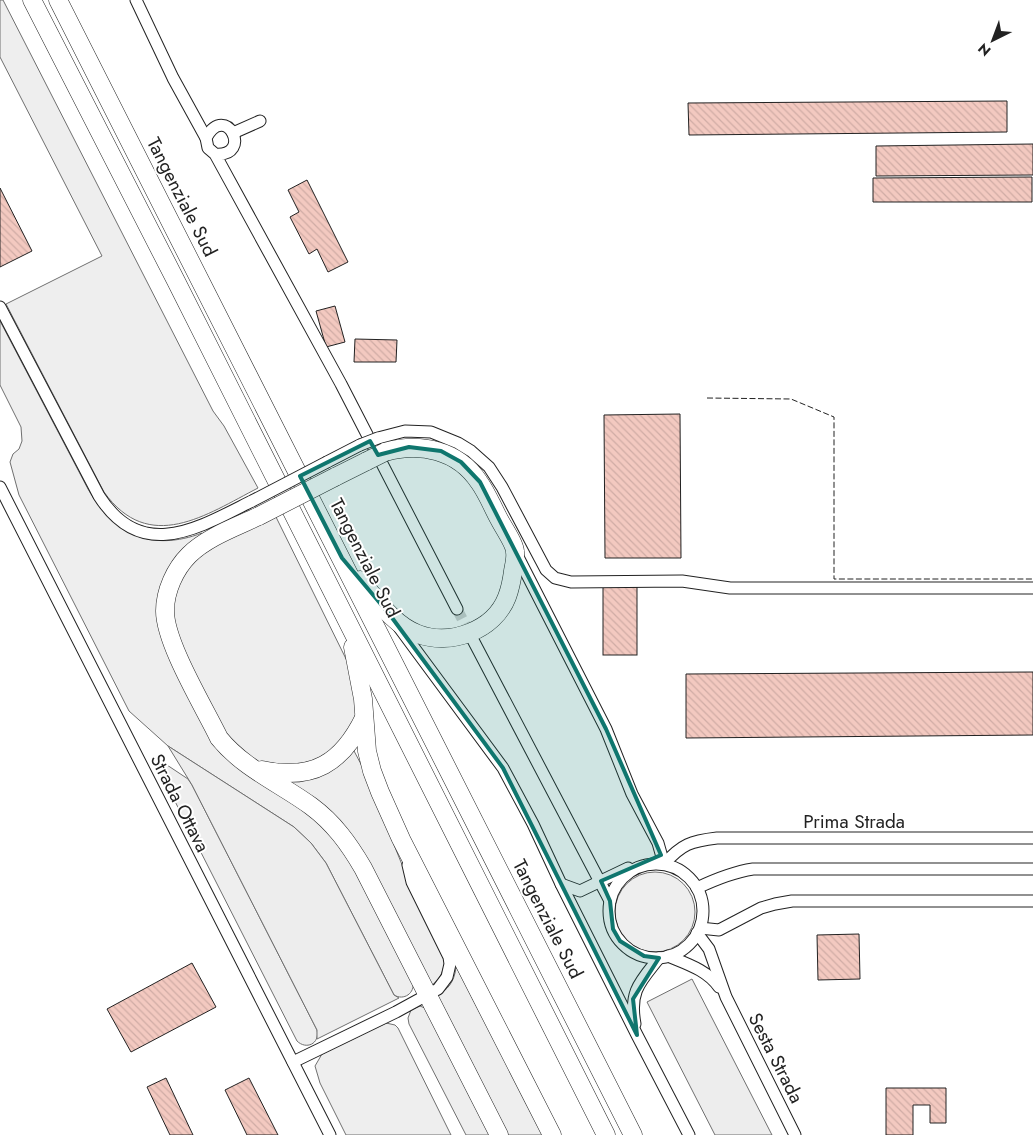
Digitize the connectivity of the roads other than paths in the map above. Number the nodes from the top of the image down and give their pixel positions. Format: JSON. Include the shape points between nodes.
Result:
{"nodes":[{"id":1,"x":32,"y":0,"type":"edge"},
{"id":2,"x":58,"y":0,"type":"edge"},
{"id":3,"x":136,"y":0,"type":"edge"},
{"id":4,"x":260,"y":121,"type":"dead end"},
{"id":5,"x":233,"y":133,"type":"junction"},
{"id":6,"x":206,"y":138,"type":"junction"},
{"id":7,"x":215,"y":154,"type":"junction"},
{"id":8,"x":0,"y":307,"type":"edge"},
{"id":9,"x":382,"y":445,"type":"junction"},
{"id":10,"x":0,"y":487,"type":"edge"},
{"id":11,"x":255,"y":508,"type":"junction"},
{"id":12,"x":516,"y":551,"type":"junction"},
{"id":13,"x":342,"y":558,"type":"junction"},
{"id":14,"x":1033,"y":588,"type":"edge"},
{"id":15,"x":457,"y":609,"type":"tunnel mouth"},
{"id":16,"x":390,"y":614,"type":"junction"},
{"id":17,"x":348,"y":624,"type":"junction"},
{"id":18,"x":473,"y":640,"type":"tunnel mouth"},
{"id":19,"x":364,"y":717,"type":"junction"},
{"id":20,"x":256,"y":769,"type":"junction"},
{"id":21,"x":1033,"y":838,"type":"edge"},
{"id":22,"x":401,"y":839,"type":"junction"},
{"id":23,"x":663,"y":860,"type":"junction"},
{"id":24,"x":652,"y":864,"type":"junction"},
{"id":25,"x":627,"y":868,"type":"junction"},
{"id":26,"x":1033,"y":869,"type":"edge"},
{"id":27,"x":600,"y":881,"type":"junction"},
{"id":28,"x":561,"y":884,"type":"junction"},
{"id":29,"x":697,"y":888,"type":"junction"},
{"id":30,"x":610,"y":901,"type":"junction"},
{"id":31,"x":1033,"y":901,"type":"edge"},
{"id":32,"x":698,"y":931,"type":"junction"},
{"id":33,"x":663,"y":957,"type":"junction"},
{"id":34,"x":428,"y":993,"type":"junction"},
{"id":35,"x":726,"y":997,"type":"junction"},
{"id":36,"x":637,"y":1035,"type":"junction"},
{"id":37,"x":293,"y":1062,"type":"junction"},
{"id":38,"x":330,"y":1135,"type":"edge"},
{"id":39,"x":499,"y":1135,"type":"edge"},
{"id":40,"x":552,"y":1135,"type":"edge"},
{"id":41,"x":606,"y":1135,"type":"edge"},
{"id":42,"x":633,"y":1135,"type":"edge"},
{"id":43,"x":689,"y":1135,"type":"edge"},
{"id":44,"x":795,"y":1135,"type":"edge"}],
"edges":[{"from":1,"to":17,"type":"highway"},
{"from":2,"to":13,"type":"highway","name":"Tangenziale Sud"},
{"from":3,"to":6,"type":"street"},
{"from":4,"to":5,"type":"street"},
{"from":5,"to":6,"type":"street","via":[[223,125],[216,126],[211,128]]},
{"from":5,"to":7,"type":"street","via":[[235,143],[231,150]]},
{"from":6,"to":7,"type":"street","via":[[208,148]]},
{"from":7,"to":15,"type":"street","via":[[341,384]]},
{"from":8,"to":11,"type":"street","via":[[99,496],[116,517],[148,534],[174,534]]},
{"from":9,"to":11,"type":"highway","bridge":true},
{"from":9,"to":12,"type":"highway","via":[[440,451],[461,462],[480,482]]},
{"from":9,"to":14,"type":"street","via":[[405,431],[431,432],[472,451],[502,486],[546,570],[555,578],[571,582],[682,581],[730,588]]},
{"from":10,"to":37,"type":"street","name":"Strada Ottava"},
{"from":11,"to":20,"type":"highway","via":[[189,556],[173,577],[165,612],[171,639],[219,738],[230,751]]},
{"from":12,"to":16,"type":"highway","via":[[507,597],[500,610],[472,632],[434,638],[417,634]]},
{"from":12,"to":23,"type":"street","via":[[606,729]]},
{"from":13,"to":16,"type":"highway"},
{"from":13,"to":42,"type":"highway","name":"Tangenziale Sud"},
{"from":16,"to":28,"type":"street","via":[[503,768]]},
{"from":17,"to":19,"type":"highway"},
{"from":17,"to":41,"type":"highway"},
{"from":18,"to":27,"type":"street"},
{"from":19,"to":20,"type":"highway","via":[[354,738],[324,765],[299,774]]},
{"from":19,"to":22,"type":"highway","via":[[372,772]]},
{"from":20,"to":34,"type":"highway","via":[[312,807],[341,834],[363,868]]},
{"from":21,"to":23,"type":"street","name":"Prima Strada","via":[[717,838],[677,850]]},
{"from":22,"to":34,"type":"street","via":[[412,882],[450,957],[449,971],[443,984]]},
{"from":22,"to":40,"type":"highway"},
{"from":23,"to":24,"type":"street"},
{"from":23,"to":25,"type":"street","name":"Prima Strada"},
{"from":23,"to":29,"type":"street","via":[[683,873]]},
{"from":24,"to":25,"type":"street"},
{"from":24,"to":30,"type":"street","via":[[635,868],[622,878]]},
{"from":25,"to":27,"type":"street"},
{"from":26,"to":29,"type":"street","via":[[753,868]]},
{"from":27,"to":28,"type":"street","via":[[580,890]]},
{"from":27,"to":30,"type":"street"},
{"from":28,"to":36,"type":"street"},
{"from":29,"to":32,"type":"street","via":[[703,908]]},
{"from":30,"to":33,"type":"street","via":[[609,915],[620,941],[631,951],[644,956]]},
{"from":31,"to":32,"type":"street","via":[[792,901],[761,908],[719,930]]},
{"from":32,"to":33,"type":"street","via":[[690,944]]},
{"from":32,"to":35,"type":"street","name":"Sesta Strada","via":[[709,949]]},
{"from":33,"to":35,"type":"street","name":"Sesta Strada","via":[[692,965],[712,978]]},
{"from":33,"to":36,"type":"street","via":[[636,989],[632,1011]]},
{"from":34,"to":37,"type":"street"},
{"from":34,"to":39,"type":"highway"},
{"from":35,"to":44,"type":"street","name":"Sesta Strada"},
{"from":36,"to":43,"type":"street"},
{"from":37,"to":38,"type":"street","name":"Strada Ottava"}]}
